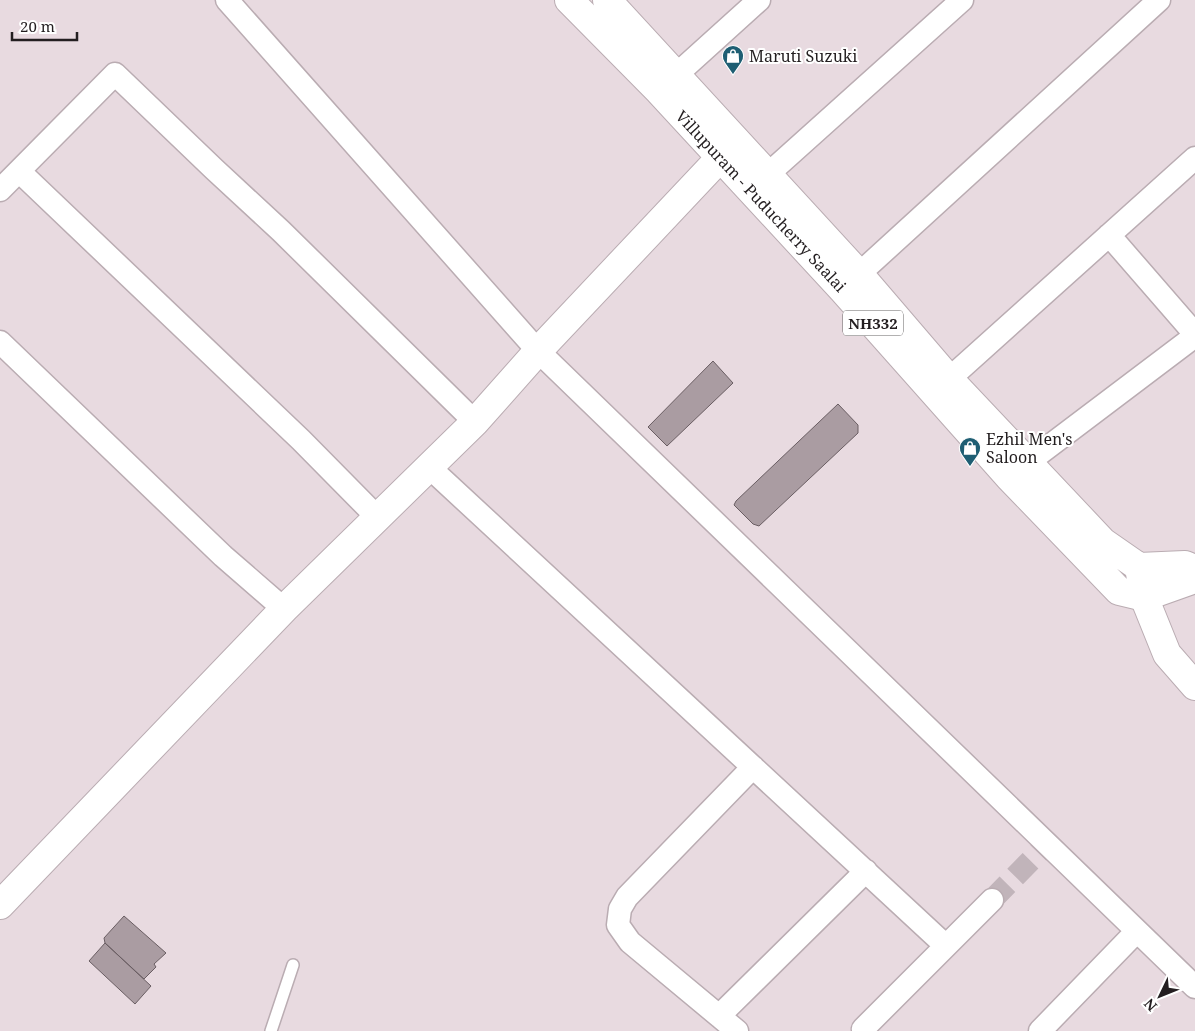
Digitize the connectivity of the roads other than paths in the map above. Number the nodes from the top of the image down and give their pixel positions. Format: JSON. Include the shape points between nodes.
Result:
{"nodes":[{"id":1,"x":227,"y":0,"type":"edge"},
{"id":2,"x":569,"y":0,"type":"edge"},
{"id":3,"x":607,"y":0,"type":"edge"},
{"id":4,"x":759,"y":0,"type":"edge"},
{"id":5,"x":962,"y":0,"type":"edge"},
{"id":6,"x":1159,"y":0,"type":"edge"},
{"id":7,"x":676,"y":75,"type":"junction"},
{"id":8,"x":728,"y":149,"type":"junction"},
{"id":9,"x":1195,"y":158,"type":"edge"},
{"id":10,"x":20,"y":172,"type":"junction"},
{"id":11,"x":767,"y":175,"type":"junction"},
{"id":12,"x":0,"y":190,"type":"edge"},
{"id":13,"x":1109,"y":235,"type":"junction"},
{"id":14,"x":859,"y":274,"type":"junction"},
{"id":15,"x":1195,"y":335,"type":"edge"},
{"id":16,"x":0,"y":342,"type":"edge"},
{"id":17,"x":538,"y":351,"type":"junction"},
{"id":18,"x":949,"y":379,"type":"junction"},
{"id":19,"x":475,"y":422,"type":"junction"},
{"id":20,"x":1027,"y":463,"type":"junction"},
{"id":21,"x":429,"y":466,"type":"junction"},
{"id":22,"x":376,"y":517,"type":"junction"},
{"id":23,"x":1139,"y":567,"type":"junction"},
{"id":24,"x":1195,"y":569,"type":"edge"},
{"id":25,"x":1195,"y":579,"type":"edge"},
{"id":26,"x":1144,"y":597,"type":"junction"},
{"id":27,"x":284,"y":609,"type":"junction"},
{"id":28,"x":1195,"y":686,"type":"edge"},
{"id":29,"x":753,"y":767,"type":"junction"},
{"id":30,"x":866,"y":871,"type":"junction"},
{"id":31,"x":992,"y":900,"type":"tunnel mouth"},
{"id":32,"x":0,"y":905,"type":"edge"},
{"id":33,"x":1136,"y":931,"type":"junction"},
{"id":34,"x":946,"y":946,"type":"junction"},
{"id":35,"x":293,"y":965,"type":"dead end"},
{"id":36,"x":1195,"y":988,"type":"edge"},
{"id":37,"x":719,"y":1016,"type":"junction"},
{"id":38,"x":271,"y":1031,"type":"edge"},
{"id":39,"x":737,"y":1031,"type":"edge"},
{"id":40,"x":864,"y":1031,"type":"edge"},
{"id":41,"x":1040,"y":1031,"type":"edge"}],
"edges":[{"from":1,"to":17,"type":"street"},
{"from":2,"to":8,"type":"main road","name":"Villupuram - Puducherry Saalai","number":"NH332","via":[[659,91]]},
{"from":3,"to":7,"type":"main road","name":"Villupuram - Puducherry Saalai","number":"NH332"},
{"from":4,"to":7,"type":"street"},
{"from":5,"to":11,"type":"street"},
{"from":6,"to":14,"type":"street"},
{"from":7,"to":8,"type":"main road","name":"Villupuram - Puducherry Saalai","number":"NH332"},
{"from":8,"to":11,"type":"main road","name":"Villupuram - Puducherry Saalai","number":"NH332"},
{"from":8,"to":17,"type":"main road"},
{"from":8,"to":26,"type":"main road","name":"Villupuram - Puducherry Saalai","number":"NH332","via":[[842,289],[1009,477],[1119,591]]},
{"from":9,"to":13,"type":"street"},
{"from":10,"to":12,"type":"street"},
{"from":10,"to":19,"type":"street","via":[[115,74]]},
{"from":10,"to":22,"type":"street","via":[[302,440]]},
{"from":11,"to":14,"type":"main road","name":"Villupuram - Puducherry Saalai","number":"NH332"},
{"from":13,"to":15,"type":"street"},
{"from":13,"to":18,"type":"street"},
{"from":14,"to":18,"type":"main road","name":"Villupuram - Puducherry Saalai","number":"NH332"},
{"from":15,"to":20,"type":"street"},
{"from":16,"to":27,"type":"street","via":[[223,556]]},
{"from":17,"to":19,"type":"main road"},
{"from":17,"to":33,"type":"street"},
{"from":18,"to":20,"type":"main road","name":"Villupuram - Puducherry Saalai","number":"NH332"},
{"from":19,"to":21,"type":"main road"},
{"from":20,"to":23,"type":"main road","name":"Villupuram - Puducherry Saalai","number":"NH332","via":[[1103,542]]},
{"from":21,"to":22,"type":"main road"},
{"from":21,"to":29,"type":"street"},
{"from":22,"to":27,"type":"main road"},
{"from":23,"to":24,"type":"main road","via":[[1185,565]]},
{"from":23,"to":26,"type":"main road"},
{"from":25,"to":26,"type":"main road"},
{"from":26,"to":28,"type":"main road","via":[[1167,654]]},
{"from":27,"to":32,"type":"main road"},
{"from":29,"to":30,"type":"street"},
{"from":29,"to":37,"type":"street","via":[[627,897],[620,909],[618,925],[630,942]]},
{"from":30,"to":34,"type":"street"},
{"from":30,"to":37,"type":"street"},
{"from":31,"to":34,"type":"street"},
{"from":33,"to":36,"type":"street"},
{"from":33,"to":41,"type":"street"},
{"from":34,"to":40,"type":"street"},
{"from":35,"to":38,"type":"lane"},
{"from":37,"to":39,"type":"street"}]}
